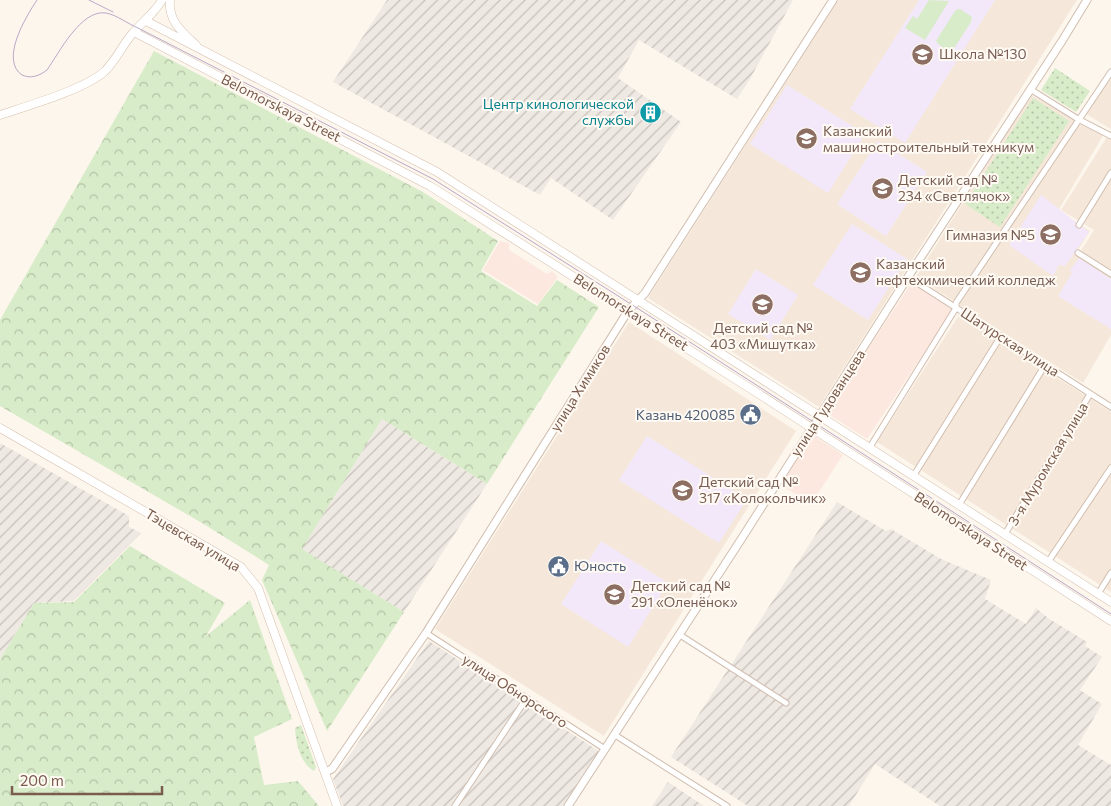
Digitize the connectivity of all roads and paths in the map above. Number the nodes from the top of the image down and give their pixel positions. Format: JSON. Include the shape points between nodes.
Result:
{"nodes":[{"id":1,"x":162,"y":0,"type":"edge"},
{"id":2,"x":170,"y":0,"type":"edge"},
{"id":3,"x":833,"y":0,"type":"edge"},
{"id":4,"x":1086,"y":0,"type":"edge"},
{"id":5,"x":146,"y":21,"type":"junction"},
{"id":6,"x":134,"y":32,"type":"junction"},
{"id":7,"x":206,"y":53,"type":"junction"},
{"id":8,"x":1111,"y":72,"type":"edge"},
{"id":9,"x":1030,"y":89,"type":"junction"},
{"id":10,"x":0,"y":115,"type":"edge"},
{"id":11,"x":1078,"y":119,"type":"junction"},
{"id":12,"x":1111,"y":136,"type":"edge"},
{"id":13,"x":437,"y":172,"type":"junction"},
{"id":14,"x":1111,"y":173,"type":"edge"},
{"id":15,"x":430,"y":186,"type":"junction"},
{"id":16,"x":1079,"y":225,"type":"dead end"},
{"id":17,"x":1078,"y":253,"type":"dead end"},
{"id":18,"x":1111,"y":274,"type":"edge"},
{"id":19,"x":908,"y":276,"type":"junction"},
{"id":20,"x":640,"y":300,"type":"junction"},
{"id":21,"x":956,"y":308,"type":"junction"},
{"id":22,"x":628,"y":311,"type":"junction"},
{"id":23,"x":1000,"y":336,"type":"junction"},
{"id":24,"x":1045,"y":365,"type":"junction"},
{"id":25,"x":1090,"y":394,"type":"junction"},
{"id":26,"x":1111,"y":407,"type":"edge"},
{"id":27,"x":820,"y":415,"type":"junction"},
{"id":28,"x":0,"y":428,"type":"edge"},
{"id":29,"x":812,"y":428,"type":"junction"},
{"id":30,"x":870,"y":447,"type":"junction"},
{"id":31,"x":1111,"y":468,"type":"edge"},
{"id":32,"x":914,"y":476,"type":"junction"},
{"id":33,"x":959,"y":505,"type":"junction"},
{"id":34,"x":1005,"y":534,"type":"junction"},
{"id":35,"x":1018,"y":543,"type":"junction"},
{"id":36,"x":1010,"y":556,"type":"junction"},
{"id":37,"x":1048,"y":562,"type":"junction"},
{"id":38,"x":1111,"y":573,"type":"edge"},
{"id":39,"x":1098,"y":594,"type":"junction"},
{"id":40,"x":1111,"y":602,"type":"edge"},
{"id":41,"x":1111,"y":621,"type":"edge"},
{"id":42,"x":426,"y":633,"type":"junction"},
{"id":43,"x":680,"y":635,"type":"junction"},
{"id":44,"x":526,"y":699,"type":"junction"},
{"id":45,"x":786,"y":703,"type":"dead end"},
{"id":46,"x":614,"y":734,"type":"junction"},
{"id":47,"x":605,"y":750,"type":"junction"},
{"id":48,"x":325,"y":772,"type":"junction"},
{"id":49,"x":337,"y":806,"type":"edge"},
{"id":50,"x":455,"y":806,"type":"edge"},
{"id":51,"x":568,"y":806,"type":"edge"},
{"id":52,"x":727,"y":806,"type":"edge"}],
"edges":[{"from":1,"to":5,"type":"main road"},
{"from":2,"to":7,"type":"main road","via":[[175,23]]},
{"from":3,"to":20,"type":"street","name":"улица Химиков"},
{"from":4,"to":9,"type":"street","name":"улица Гудованцева"},
{"from":5,"to":6,"type":"main road"},
{"from":5,"to":7,"type":"main road","name":"Belomorskaya Street"},
{"from":6,"to":10,"type":"main road","via":[[116,60],[88,83]]},
{"from":6,"to":15,"type":"main road","name":"Belomorskaya Street"},
{"from":7,"to":13,"type":"main road","name":"Belomorskaya Street"},
{"from":8,"to":11,"type":"street"},
{"from":9,"to":11,"type":"street"},
{"from":9,"to":19,"type":"street","name":"улица Гудованцева"},
{"from":11,"to":12,"type":"street"},
{"from":11,"to":21,"type":"street","via":[[956,303]]},
{"from":13,"to":15,"type":"main road"},
{"from":13,"to":20,"type":"main road","name":"Belomorskaya Street"},
{"from":14,"to":16,"type":"street"},
{"from":15,"to":22,"type":"main road","name":"Belomorskaya Street"},
{"from":17,"to":18,"type":"street"},
{"from":19,"to":21,"type":"street","name":"Шатурская улица"},
{"from":19,"to":27,"type":"street","name":"улица Гудованцева"},
{"from":20,"to":22,"type":"street","name":"улица Химиков"},
{"from":20,"to":27,"type":"main road","name":"Belomorskaya Street"},
{"from":21,"to":23,"type":"street","name":"Шатурская улица"},
{"from":21,"to":30,"type":"street"},
{"from":22,"to":29,"type":"main road","name":"Belomorskaya Street"},
{"from":22,"to":42,"type":"street","name":"улица Химиков"},
{"from":23,"to":24,"type":"street","name":"Шатурская улица"},
{"from":23,"to":32,"type":"street"},
{"from":24,"to":25,"type":"street","name":"Шатурская улица"},
{"from":24,"to":33,"type":"street"},
{"from":25,"to":26,"type":"street","name":"Шатурская улица"},
{"from":25,"to":34,"type":"street","name":"3-я Муромская улица"},
{"from":27,"to":29,"type":"street","name":"улица Гудованцева"},
{"from":27,"to":30,"type":"main road","name":"Belomorskaya Street"},
{"from":28,"to":48,"type":"main road","name":"Тэцевская улица","via":[[241,567],[258,588]]},
{"from":29,"to":36,"type":"main road","name":"Belomorskaya Street"},
{"from":29,"to":43,"type":"street","name":"улица Гудованцева"},
{"from":30,"to":32,"type":"main road","name":"Belomorskaya Street"},
{"from":31,"to":37,"type":"street"},
{"from":32,"to":33,"type":"main road","name":"Belomorskaya Street"},
{"from":33,"to":34,"type":"main road","name":"Belomorskaya Street"},
{"from":34,"to":35,"type":"main road","name":"Belomorskaya Street"},
{"from":35,"to":36,"type":"main road"},
{"from":35,"to":37,"type":"main road","name":"Belomorskaya Street"},
{"from":36,"to":41,"type":"main road","name":"Belomorskaya Street"},
{"from":37,"to":39,"type":"main road","name":"Belomorskaya Street"},
{"from":38,"to":39,"type":"street"},
{"from":39,"to":40,"type":"main road","name":"Belomorskaya Street"},
{"from":42,"to":44,"type":"street","name":"улица Обнорского"},
{"from":42,"to":48,"type":"street","name":"улица Химиков","via":[[332,769]]},
{"from":43,"to":45,"type":"street"},
{"from":43,"to":46,"type":"street","name":"улица Гудованцева"},
{"from":44,"to":47,"type":"street","name":"улица Обнорского"},
{"from":44,"to":50,"type":"street"},
{"from":46,"to":47,"type":"street","name":"улица Гудованцева"},
{"from":46,"to":52,"type":"street"},
{"from":47,"to":51,"type":"street","name":"улица Гудованцева"},
{"from":48,"to":49,"type":"main road","name":"Тэцевская улица"}]}
